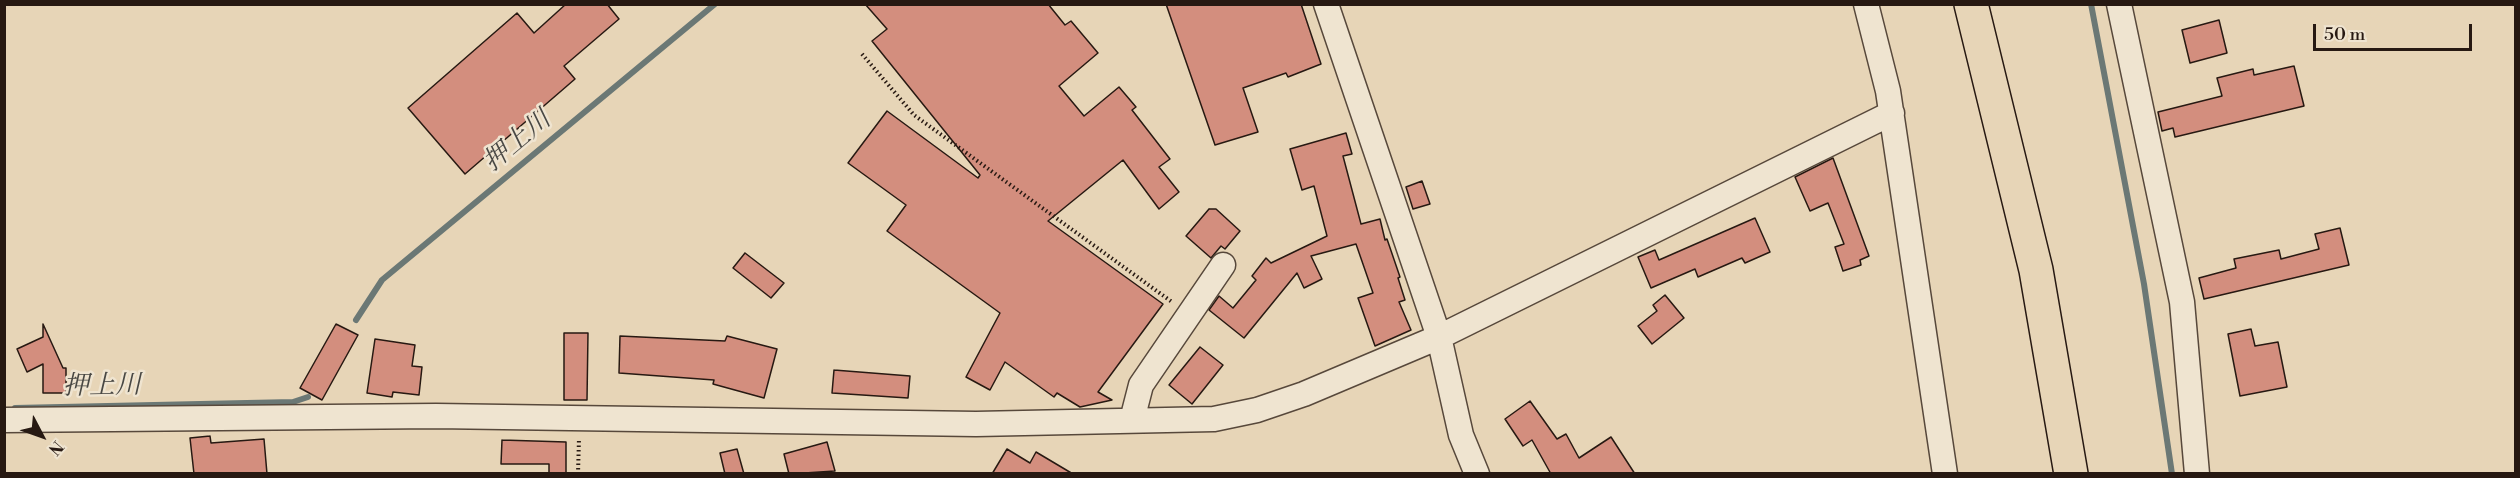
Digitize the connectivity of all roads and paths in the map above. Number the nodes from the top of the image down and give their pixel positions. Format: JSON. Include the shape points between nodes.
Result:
{"nodes":[{"id":1,"x":1326,"y":4,"type":"edge"},
{"id":2,"x":1866,"y":4,"type":"edge"},
{"id":3,"x":1971,"y":4,"type":"edge"},
{"id":4,"x":2119,"y":4,"type":"edge"},
{"id":5,"x":862,"y":54,"type":"dead end"},
{"id":6,"x":1990,"y":78,"type":"junction"},
{"id":7,"x":1892,"y":113,"type":"junction"},
{"id":8,"x":1223,"y":265,"type":"dead end"},
{"id":9,"x":1189,"y":314,"type":"junction"},
{"id":10,"x":1439,"y":338,"type":"junction"},
{"id":11,"x":579,"y":417,"type":"junction"},
{"id":12,"x":4,"y":420,"type":"edge"},
{"id":13,"x":1132,"y":420,"type":"junction"},
{"id":14,"x":578,"y":474,"type":"edge"},
{"id":15,"x":1477,"y":474,"type":"edge"},
{"id":16,"x":1945,"y":474,"type":"edge"},
{"id":17,"x":2050,"y":474,"type":"edge"},
{"id":18,"x":2071,"y":474,"type":"edge"},
{"id":19,"x":2197,"y":474,"type":"edge"}],
"edges":[{"from":1,"to":10,"type":"street"},
{"from":2,"to":7,"type":"street"},
{"from":3,"to":6,"type":"highway"},
{"from":4,"to":19,"type":"street","via":[[2182,302]]},
{"from":5,"to":9,"type":"path","via":[[914,115]]},
{"from":6,"to":17,"type":"highway"},
{"from":6,"to":18,"type":"highway","via":[[2036,270]]},
{"from":7,"to":10,"type":"street"},
{"from":7,"to":16,"type":"street"},
{"from":8,"to":9,"type":"street"},
{"from":9,"to":13,"type":"street","via":[[1141,386]]},
{"from":10,"to":13,"type":"street","via":[[1257,410],[1214,419]]},
{"from":10,"to":15,"type":"street","via":[[1461,435]]},
{"from":11,"to":12,"type":"street"},
{"from":11,"to":13,"type":"street","via":[[976,424]]},
{"from":11,"to":14,"type":"path"}]}
